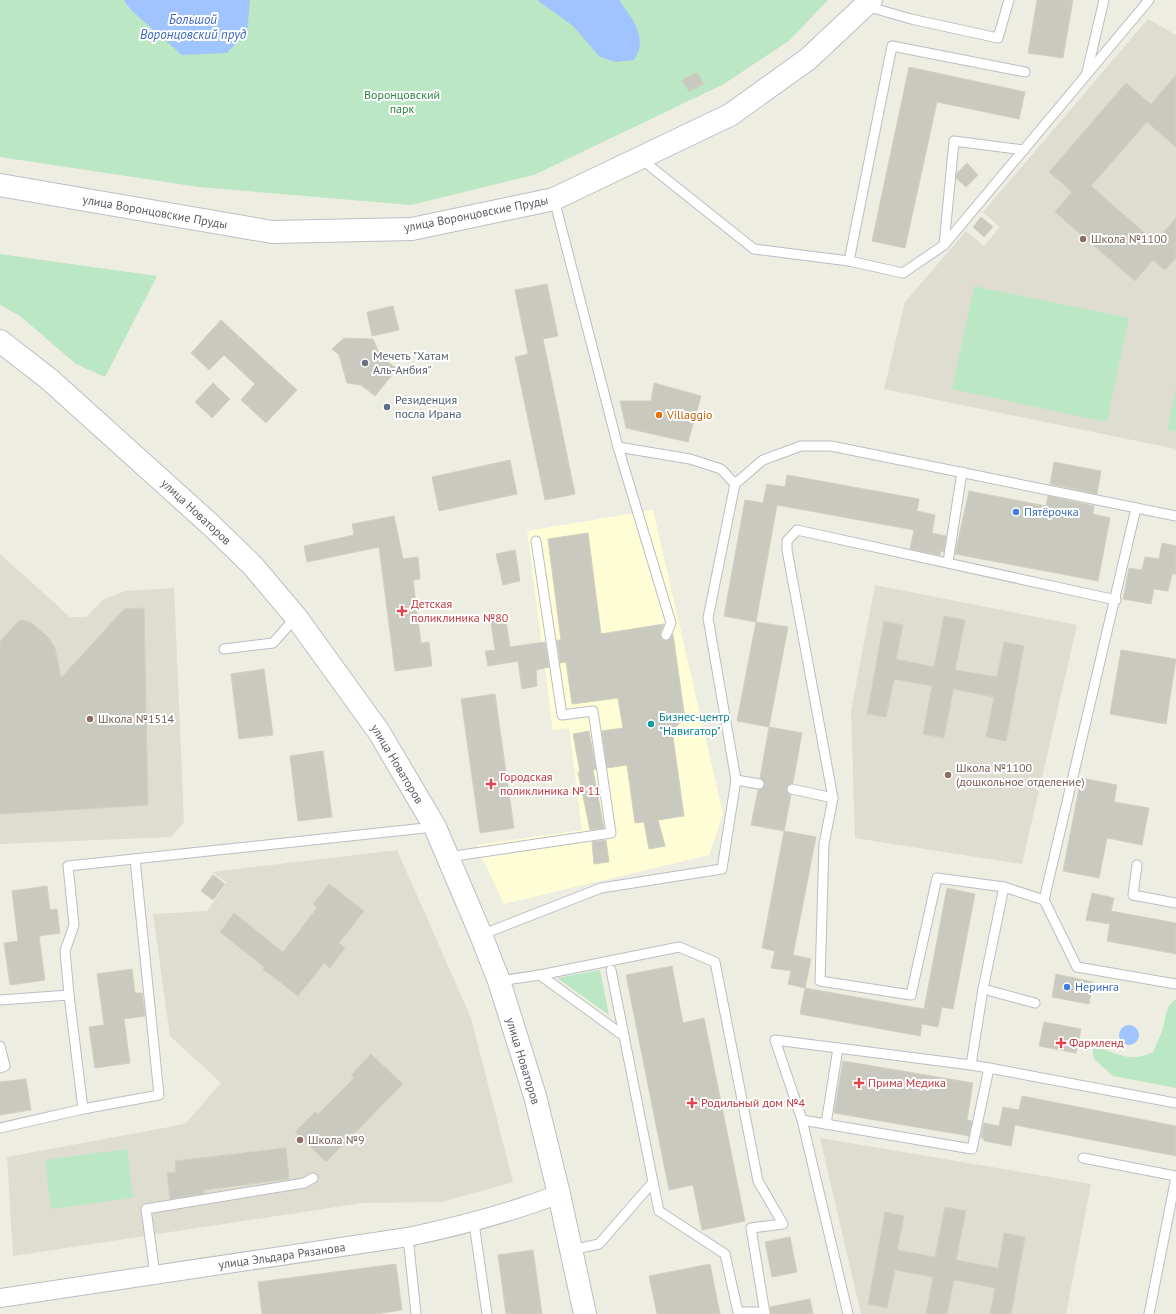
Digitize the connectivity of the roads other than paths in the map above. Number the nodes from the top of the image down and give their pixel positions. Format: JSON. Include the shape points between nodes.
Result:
{"nodes":[{"id":1,"x":1009,"y":0,"type":"edge"},
{"id":2,"x":1104,"y":0,"type":"edge"},
{"id":3,"x":1149,"y":0,"type":"edge"},
{"id":4,"x":869,"y":3,"type":"edge"},
{"id":5,"x":1025,"y":72,"type":"dead end"},
{"id":6,"x":1087,"y":74,"type":"junction"},
{"id":7,"x":1024,"y":150,"type":"junction"},
{"id":8,"x":641,"y":158,"type":"junction"},
{"id":9,"x":0,"y":185,"type":"edge"},
{"id":10,"x":554,"y":198,"type":"junction"},
{"id":11,"x":944,"y":245,"type":"junction"},
{"id":12,"x":849,"y":261,"type":"junction"},
{"id":13,"x":0,"y":341,"type":"edge"},
{"id":14,"x":618,"y":447,"type":"junction"},
{"id":15,"x":962,"y":472,"type":"junction"},
{"id":16,"x":735,"y":484,"type":"junction"},
{"id":17,"x":1136,"y":508,"type":"junction"},
{"id":18,"x":1176,"y":516,"type":"edge"},
{"id":19,"x":536,"y":541,"type":"dead end"},
{"id":20,"x":948,"y":562,"type":"junction"},
{"id":21,"x":1116,"y":600,"type":"junction"},
{"id":22,"x":296,"y":617,"type":"junction"},
{"id":23,"x":666,"y":635,"type":"dead end"},
{"id":24,"x":224,"y":649,"type":"dead end"},
{"id":25,"x":736,"y":780,"type":"junction"},
{"id":26,"x":759,"y":784,"type":"dead end"},
{"id":27,"x":792,"y":789,"type":"dead end"},
{"id":28,"x":833,"y":798,"type":"junction"},
{"id":29,"x":435,"y":827,"type":"junction"},
{"id":30,"x":448,"y":857,"type":"junction"},
{"id":31,"x":135,"y":859,"type":"junction"},
{"id":32,"x":1137,"y":865,"type":"dead end"},
{"id":33,"x":1004,"y":886,"type":"junction"},
{"id":34,"x":1044,"y":900,"type":"junction"},
{"id":35,"x":1176,"y":903,"type":"edge"},
{"id":36,"x":481,"y":935,"type":"junction"},
{"id":37,"x":611,"y":970,"type":"dead end"},
{"id":38,"x":540,"y":975,"type":"junction"},
{"id":39,"x":499,"y":982,"type":"junction"},
{"id":40,"x":1176,"y":984,"type":"edge"},
{"id":41,"x":983,"y":989,"type":"junction"},
{"id":42,"x":69,"y":995,"type":"junction"},
{"id":43,"x":0,"y":1000,"type":"edge"},
{"id":44,"x":1035,"y":1003,"type":"dead end"},
{"id":45,"x":624,"y":1036,"type":"junction"},
{"id":46,"x":0,"y":1046,"type":"edge"},
{"id":47,"x":838,"y":1048,"type":"junction"},
{"id":48,"x":971,"y":1065,"type":"junction"},
{"id":49,"x":0,"y":1068,"type":"edge"},
{"id":50,"x":989,"y":1068,"type":"junction"},
{"id":51,"x":1176,"y":1103,"type":"edge"},
{"id":52,"x":83,"y":1108,"type":"junction"},
{"id":53,"x":802,"y":1120,"type":"junction"},
{"id":54,"x":826,"y":1124,"type":"junction"},
{"id":55,"x":0,"y":1128,"type":"edge"},
{"id":56,"x":1083,"y":1158,"type":"dead end"},
{"id":57,"x":1176,"y":1177,"type":"edge"},
{"id":58,"x":313,"y":1178,"type":"dead end"},
{"id":59,"x":653,"y":1182,"type":"junction"},
{"id":60,"x":559,"y":1194,"type":"junction"},
{"id":61,"x":474,"y":1223,"type":"junction"},
{"id":62,"x":406,"y":1238,"type":"junction"},
{"id":63,"x":572,"y":1250,"type":"junction"},
{"id":64,"x":155,"y":1275,"type":"junction"},
{"id":65,"x":0,"y":1298,"type":"edge"},
{"id":66,"x":765,"y":1313,"type":"edge"},
{"id":67,"x":416,"y":1314,"type":"edge"},
{"id":68,"x":487,"y":1314,"type":"edge"},
{"id":69,"x":585,"y":1314,"type":"edge"},
{"id":70,"x":848,"y":1314,"type":"edge"},
{"id":71,"x":1149,"y":1314,"type":"edge"}],
"edges":[{"from":1,"to":4,"type":"lane","via":[[998,38],[911,19]]},
{"from":2,"to":6,"type":"lane"},
{"from":3,"to":6,"type":"lane"},
{"from":4,"to":8,"type":"street","name":"улица Воронцовские Пруды","via":[[808,58],[730,115]]},
{"from":5,"to":12,"type":"lane","via":[[892,46]]},
{"from":6,"to":7,"type":"lane"},
{"from":7,"to":11,"type":"lane"},
{"from":7,"to":11,"type":"lane","via":[[954,141]]},
{"from":8,"to":10,"type":"street","name":"улица Воронцовские Пруды"},
{"from":8,"to":12,"type":"lane","via":[[754,249]]},
{"from":9,"to":10,"type":"street","name":"улица Воронцовские Пруды","via":[[272,232],[412,229]]},
{"from":10,"to":14,"type":"lane"},
{"from":11,"to":12,"type":"lane","via":[[903,273]]},
{"from":13,"to":22,"type":"street","name":"улица Новаторов","via":[[49,379],[212,526],[253,566]]},
{"from":14,"to":16,"type":"lane","via":[[690,459],[721,469]]},
{"from":14,"to":23,"type":"lane","via":[[671,623]]},
{"from":15,"to":16,"type":"lane","via":[[831,446],[801,446],[763,460]]},
{"from":15,"to":17,"type":"lane"},
{"from":15,"to":20,"type":"lane"},
{"from":16,"to":25,"type":"lane","via":[[708,618]]},
{"from":17,"to":18,"type":"lane"},
{"from":17,"to":21,"type":"lane"},
{"from":19,"to":30,"type":"lane","via":[[562,715],[593,711],[611,833]]},
{"from":20,"to":21,"type":"lane"},
{"from":20,"to":28,"type":"lane","via":[[797,530],[786,542]]},
{"from":21,"to":34,"type":"lane"},
{"from":22,"to":24,"type":"lane","via":[[273,643]]},
{"from":22,"to":29,"type":"street","name":"улица Новаторов","via":[[379,732]]},
{"from":25,"to":26,"type":"lane"},
{"from":25,"to":36,"type":"lane","via":[[722,869],[601,888]]},
{"from":27,"to":28,"type":"lane"},
{"from":28,"to":33,"type":"lane","via":[[824,844],[820,981],[912,995],[937,878]]},
{"from":29,"to":30,"type":"street","name":"улица Новаторов"},
{"from":29,"to":31,"type":"lane"},
{"from":30,"to":36,"type":"street","name":"улица Новаторов"},
{"from":31,"to":42,"type":"lane","via":[[68,866],[74,925],[65,951]]},
{"from":31,"to":52,"type":"lane","via":[[159,1095]]},
{"from":32,"to":35,"type":"lane","via":[[1133,895]]},
{"from":33,"to":34,"type":"lane"},
{"from":33,"to":41,"type":"lane"},
{"from":34,"to":40,"type":"lane","via":[[1077,967]]},
{"from":36,"to":39,"type":"street","name":"улица Новаторов"},
{"from":37,"to":45,"type":"lane"},
{"from":38,"to":39,"type":"lane"},
{"from":38,"to":45,"type":"lane"},
{"from":38,"to":66,"type":"lane","via":[[679,947],[715,962],[758,1181],[783,1224],[751,1228]]},
{"from":39,"to":60,"type":"street","name":"улица Новаторов","via":[[535,1096]]},
{"from":41,"to":44,"type":"lane"},
{"from":41,"to":48,"type":"lane"},
{"from":42,"to":43,"type":"lane"},
{"from":42,"to":52,"type":"lane"},
{"from":45,"to":59,"type":"lane"},
{"from":46,"to":49,"type":"lane","via":[[5,1066]]},
{"from":47,"to":48,"type":"lane"},
{"from":47,"to":53,"type":"lane","via":[[775,1040]]},
{"from":47,"to":54,"type":"lane"},
{"from":48,"to":50,"type":"lane"},
{"from":50,"to":51,"type":"lane"},
{"from":50,"to":54,"type":"lane","via":[[972,1149]]},
{"from":52,"to":55,"type":"lane"},
{"from":53,"to":54,"type":"lane"},
{"from":53,"to":70,"type":"lane"},
{"from":56,"to":57,"type":"lane"},
{"from":57,"to":71,"type":"lane"},
{"from":58,"to":64,"type":"lane","via":[[304,1183],[146,1209]]},
{"from":59,"to":63,"type":"lane","via":[[599,1244]]},
{"from":59,"to":66,"type":"lane","via":[[659,1211],[725,1254],[738,1312]]},
{"from":60,"to":61,"type":"street","name":"улица Эльдара Рязанова"},
{"from":60,"to":63,"type":"street","name":"улица Новаторов"},
{"from":61,"to":62,"type":"street","name":"улица Эльдара Рязанова"},
{"from":61,"to":68,"type":"lane"},
{"from":62,"to":64,"type":"street","name":"улица Эльдара Рязанова"},
{"from":62,"to":67,"type":"lane"},
{"from":63,"to":69,"type":"street","name":"улица Новаторов"},
{"from":64,"to":65,"type":"street","name":"улица Эльдара Рязанова"}]}
